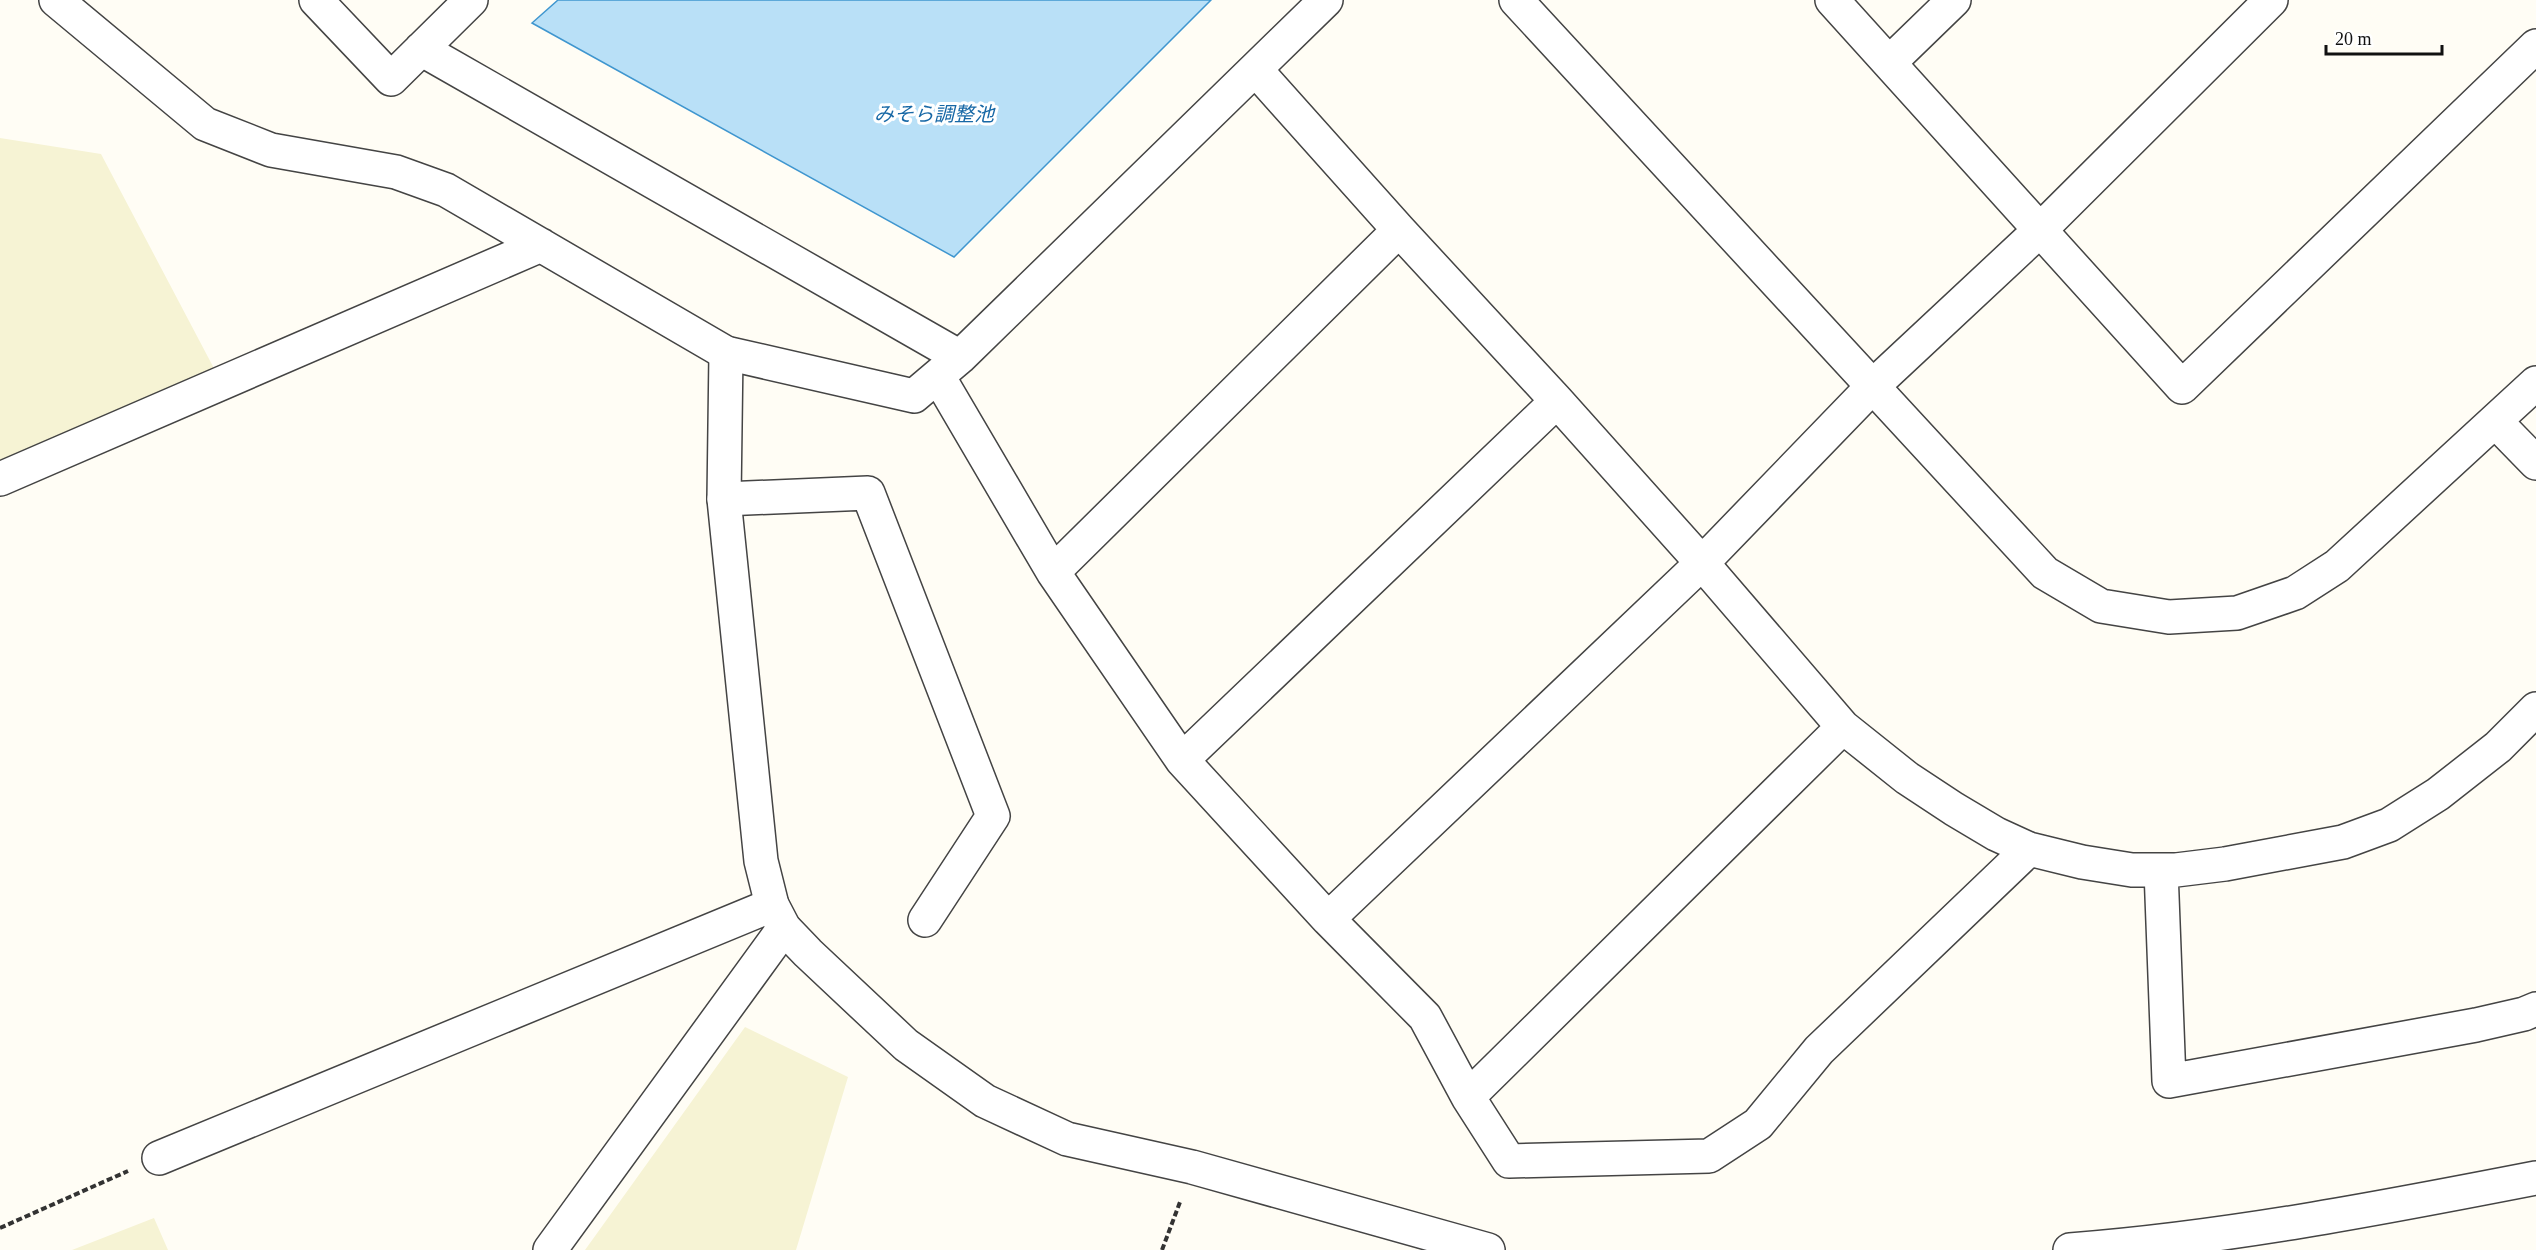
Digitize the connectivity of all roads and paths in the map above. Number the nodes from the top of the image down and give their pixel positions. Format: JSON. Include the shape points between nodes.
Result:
{"nodes":[{"id":1,"x":56,"y":0,"type":"edge"},
{"id":2,"x":316,"y":0,"type":"edge"},
{"id":3,"x":471,"y":0,"type":"edge"},
{"id":4,"x":1326,"y":0,"type":"edge"},
{"id":5,"x":1516,"y":0,"type":"edge"},
{"id":6,"x":1832,"y":0,"type":"edge"},
{"id":7,"x":1954,"y":0,"type":"edge"},
{"id":8,"x":2271,"y":0,"type":"edge"},
{"id":9,"x":2536,"y":46,"type":"edge"},
{"id":10,"x":421,"y":49,"type":"junction"},
{"id":11,"x":1889,"y":63,"type":"junction"},
{"id":12,"x":1256,"y":70,"type":"junction"},
{"id":13,"x":1399,"y":230,"type":"junction"},
{"id":14,"x":2040,"y":230,"type":"junction"},
{"id":15,"x":541,"y":245,"type":"junction"},
{"id":16,"x":726,"y":353,"type":"junction"},
{"id":17,"x":949,"y":366,"type":"junction"},
{"id":18,"x":2536,"y":383,"type":"edge"},
{"id":19,"x":1874,"y":385,"type":"junction"},
{"id":20,"x":1557,"y":401,"type":"junction"},
{"id":21,"x":2496,"y":422,"type":"junction"},
{"id":22,"x":2536,"y":463,"type":"edge"},
{"id":23,"x":0,"y":479,"type":"edge"},
{"id":24,"x":724,"y":499,"type":"junction"},
{"id":25,"x":1702,"y":563,"type":"junction"},
{"id":26,"x":1053,"y":572,"type":"junction"},
{"id":27,"x":2536,"y":709,"type":"edge"},
{"id":28,"x":1843,"y":726,"type":"junction"},
{"id":29,"x":1182,"y":760,"type":"junction"},
{"id":30,"x":2029,"y":849,"type":"junction"},
{"id":31,"x":2161,"y":870,"type":"junction"},
{"id":32,"x":778,"y":916,"type":"junction"},
{"id":33,"x":1328,"y":919,"type":"junction"},
{"id":34,"x":925,"y":920,"type":"dead end"},
{"id":35,"x":2536,"y":1009,"type":"edge"},
{"id":36,"x":1468,"y":1097,"type":"junction"},
{"id":37,"x":159,"y":1158,"type":"joint"},
{"id":38,"x":1192,"y":1167,"type":"junction"},
{"id":39,"x":2536,"y":1178,"type":"edge"},
{"id":40,"x":0,"y":1228,"type":"edge"},
{"id":41,"x":550,"y":1250,"type":"edge"},
{"id":42,"x":1162,"y":1250,"type":"edge"},
{"id":43,"x":1488,"y":1250,"type":"edge"},
{"id":44,"x":2070,"y":1250,"type":"edge"}],
"edges":[{"from":1,"to":15,"type":"street","via":[[205,124],[271,150],[396,172],[446,190]]},
{"from":2,"to":10,"type":"street","via":[[391,79]]},
{"from":3,"to":10,"type":"street"},
{"from":4,"to":12,"type":"street"},
{"from":5,"to":19,"type":"street"},
{"from":6,"to":11,"type":"street"},
{"from":7,"to":11,"type":"street"},
{"from":8,"to":14,"type":"street"},
{"from":9,"to":14,"type":"street","via":[[2182,387]]},
{"from":10,"to":17,"type":"street"},
{"from":11,"to":14,"type":"street"},
{"from":12,"to":13,"type":"street"},
{"from":12,"to":17,"type":"street"},
{"from":13,"to":20,"type":"street"},
{"from":13,"to":26,"type":"street"},
{"from":14,"to":19,"type":"street"},
{"from":15,"to":16,"type":"street"},
{"from":15,"to":23,"type":"street"},
{"from":16,"to":17,"type":"street","via":[[914,396]]},
{"from":16,"to":24,"type":"street"},
{"from":17,"to":26,"type":"street"},
{"from":18,"to":21,"type":"street"},
{"from":19,"to":21,"type":"street","via":[[2045,573],[2101,606],[2169,617],[2237,613],[2295,593],[2337,566]]},
{"from":19,"to":25,"type":"street"},
{"from":20,"to":25,"type":"street"},
{"from":20,"to":29,"type":"street"},
{"from":21,"to":22,"type":"street"},
{"from":24,"to":32,"type":"street","via":[[761,861]]},
{"from":24,"to":34,"type":"street","via":[[868,493],[993,816]]},
{"from":25,"to":28,"type":"street"},
{"from":25,"to":33,"type":"street"},
{"from":26,"to":29,"type":"street"},
{"from":27,"to":31,"type":"street","via":[[2498,747],[2438,794],[2389,825],[2343,842],[2290,853]]},
{"from":28,"to":30,"type":"street","via":[[1907,778],[1954,809]]},
{"from":28,"to":36,"type":"street"},
{"from":29,"to":33,"type":"street"},
{"from":30,"to":31,"type":"street","via":[[2112,867]]},
{"from":30,"to":36,"type":"street","via":[[1819,1050],[1758,1124],[1709,1156],[1509,1161]]},
{"from":31,"to":35,"type":"street","via":[[2169,1081],[2476,1025]]},
{"from":32,"to":37,"type":"street"},
{"from":32,"to":38,"type":"street","via":[[808,953],[906,1045],[985,1101],[1067,1139]]},
{"from":32,"to":41,"type":"street"},
{"from":33,"to":36,"type":"street","via":[[1425,1017]]},
{"from":37,"to":40,"type":"path"},
{"from":38,"to":42,"type":"path"},
{"from":38,"to":43,"type":"street"},
{"from":39,"to":44,"type":"street","via":[[2267,1226],[2139,1245]]}]}
